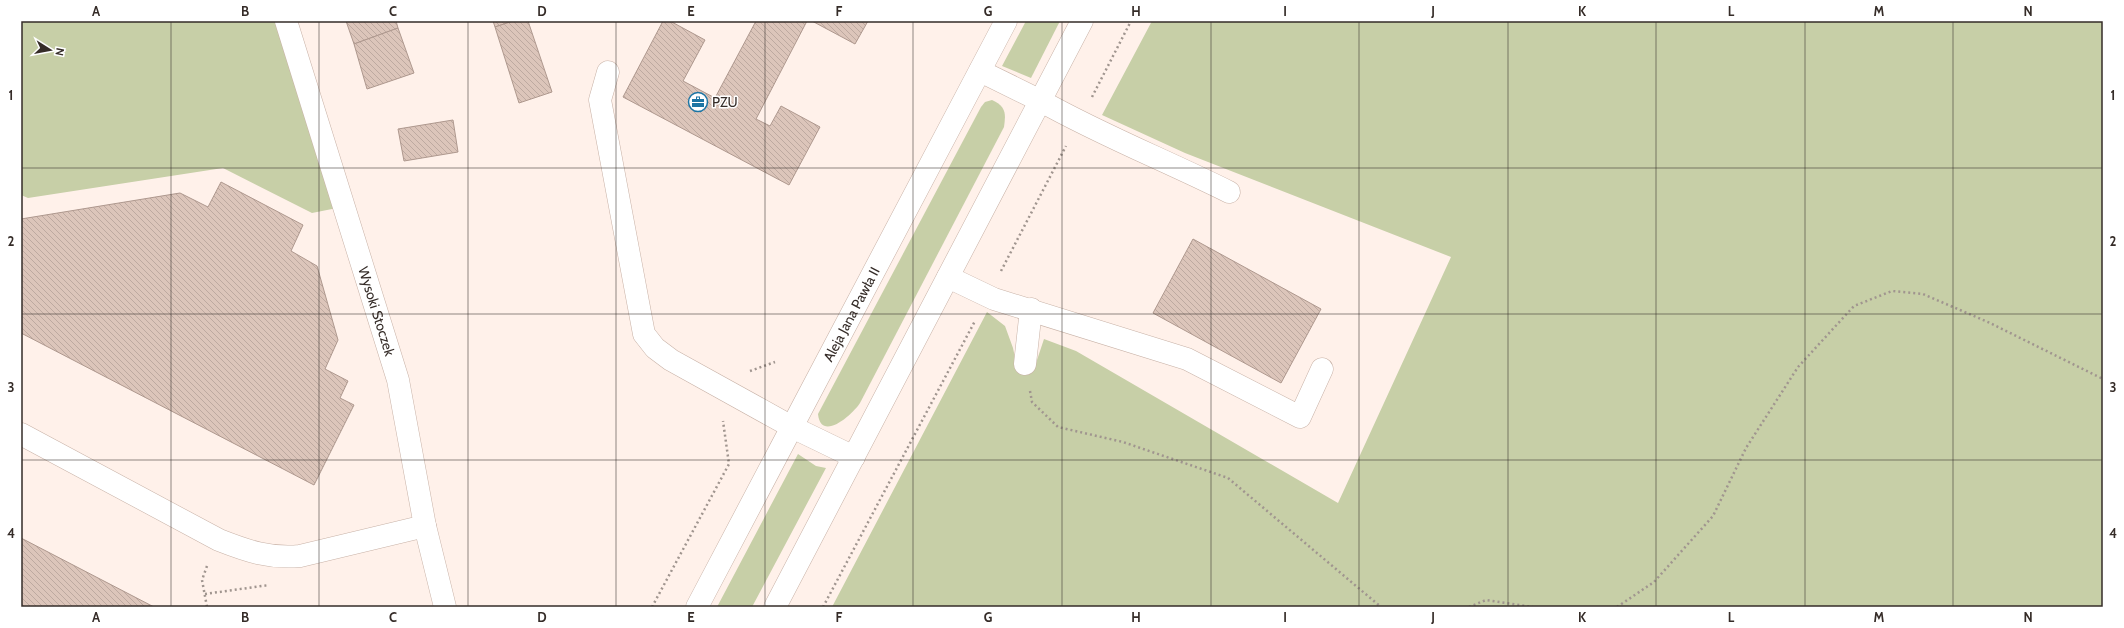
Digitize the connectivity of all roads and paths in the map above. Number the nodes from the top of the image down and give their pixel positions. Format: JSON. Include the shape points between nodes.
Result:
{"nodes":[{"id":1,"x":286,"y":21,"type":"edge"},
{"id":2,"x":1006,"y":21,"type":"edge"},
{"id":3,"x":1082,"y":21,"type":"edge"},
{"id":4,"x":1131,"y":21,"type":"edge"},
{"id":5,"x":980,"y":71,"type":"junction"},
{"id":6,"x":608,"y":72,"type":"dead end"},
{"id":7,"x":1041,"y":101,"type":"junction"},
{"id":8,"x":1078,"y":122,"type":"junction"},
{"id":9,"x":1229,"y":192,"type":"dead end"},
{"id":10,"x":948,"y":277,"type":"junction"},
{"id":11,"x":988,"y":296,"type":"junction"},
{"id":12,"x":1030,"y":309,"type":"junction"},
{"id":13,"x":775,"y":362,"type":"dead end"},
{"id":14,"x":1025,"y":364,"type":"joint"},
{"id":15,"x":1322,"y":369,"type":"dead end"},
{"id":16,"x":2103,"y":379,"type":"edge"},
{"id":17,"x":736,"y":394,"type":"junction"},
{"id":18,"x":792,"y":427,"type":"junction"},
{"id":19,"x":21,"y":434,"type":"edge"},
{"id":20,"x":854,"y":457,"type":"junction"},
{"id":21,"x":425,"y":526,"type":"junction"},
{"id":22,"x":218,"y":540,"type":"junction"},
{"id":23,"x":207,"y":607,"type":"edge"},
{"id":24,"x":445,"y":607,"type":"edge"},
{"id":25,"x":652,"y":607,"type":"edge"},
{"id":26,"x":697,"y":607,"type":"edge"},
{"id":27,"x":774,"y":607,"type":"edge"},
{"id":28,"x":823,"y":607,"type":"edge"},
{"id":29,"x":1381,"y":607,"type":"edge"},
{"id":30,"x":1470,"y":607,"type":"edge"},
{"id":31,"x":1533,"y":607,"type":"edge"},
{"id":32,"x":1617,"y":607,"type":"edge"}],
"edges":[{"from":1,"to":21,"type":"main road","name":"Wysoki Stoczek","via":[[398,380]]},
{"from":2,"to":5,"type":"main road","name":"Aleja Jana Pawła II"},
{"from":3,"to":7,"type":"main road"},
{"from":4,"to":8,"type":"path"},
{"from":5,"to":7,"type":"main road"},
{"from":5,"to":18,"type":"main road","name":"Aleja Jana Pawła II"},
{"from":6,"to":17,"type":"main road","via":[[600,100],[644,334],[655,348],[670,360]]},
{"from":7,"to":8,"type":"main road"},
{"from":7,"to":10,"type":"main road"},
{"from":8,"to":9,"type":"main road","via":[[1178,166]]},
{"from":8,"to":11,"type":"path"},
{"from":10,"to":11,"type":"main road"},
{"from":10,"to":20,"type":"main road"},
{"from":11,"to":12,"type":"main road"},
{"from":11,"to":28,"type":"path"},
{"from":12,"to":14,"type":"main road"},
{"from":12,"to":15,"type":"main road","via":[[1187,358],[1300,417]]},
{"from":13,"to":17,"type":"path","via":[[747,372]]},
{"from":14,"to":29,"type":"path","via":[[1032,402],[1058,427],[1123,442],[1228,478]]},
{"from":16,"to":32,"type":"path","via":[[1990,323],[1923,294],[1892,291],[1854,306],[1798,367],[1746,448],[1713,516],[1654,582]]},
{"from":17,"to":18,"type":"main road"},
{"from":17,"to":25,"type":"path","via":[[722,422],[729,464]]},
{"from":18,"to":20,"type":"main road"},
{"from":18,"to":26,"type":"main road","name":"Aleja Jana Pawła II"},
{"from":19,"to":22,"type":"main road"},
{"from":20,"to":27,"type":"main road"},
{"from":21,"to":22,"type":"main road","via":[[300,556],[280,558],[247,551]]},
{"from":21,"to":24,"type":"main road","name":"Wysoki Stoczek"},
{"from":22,"to":23,"type":"path","via":[[202,580]]},
{"from":30,"to":31,"type":"path","via":[[1486,600]]}]}
